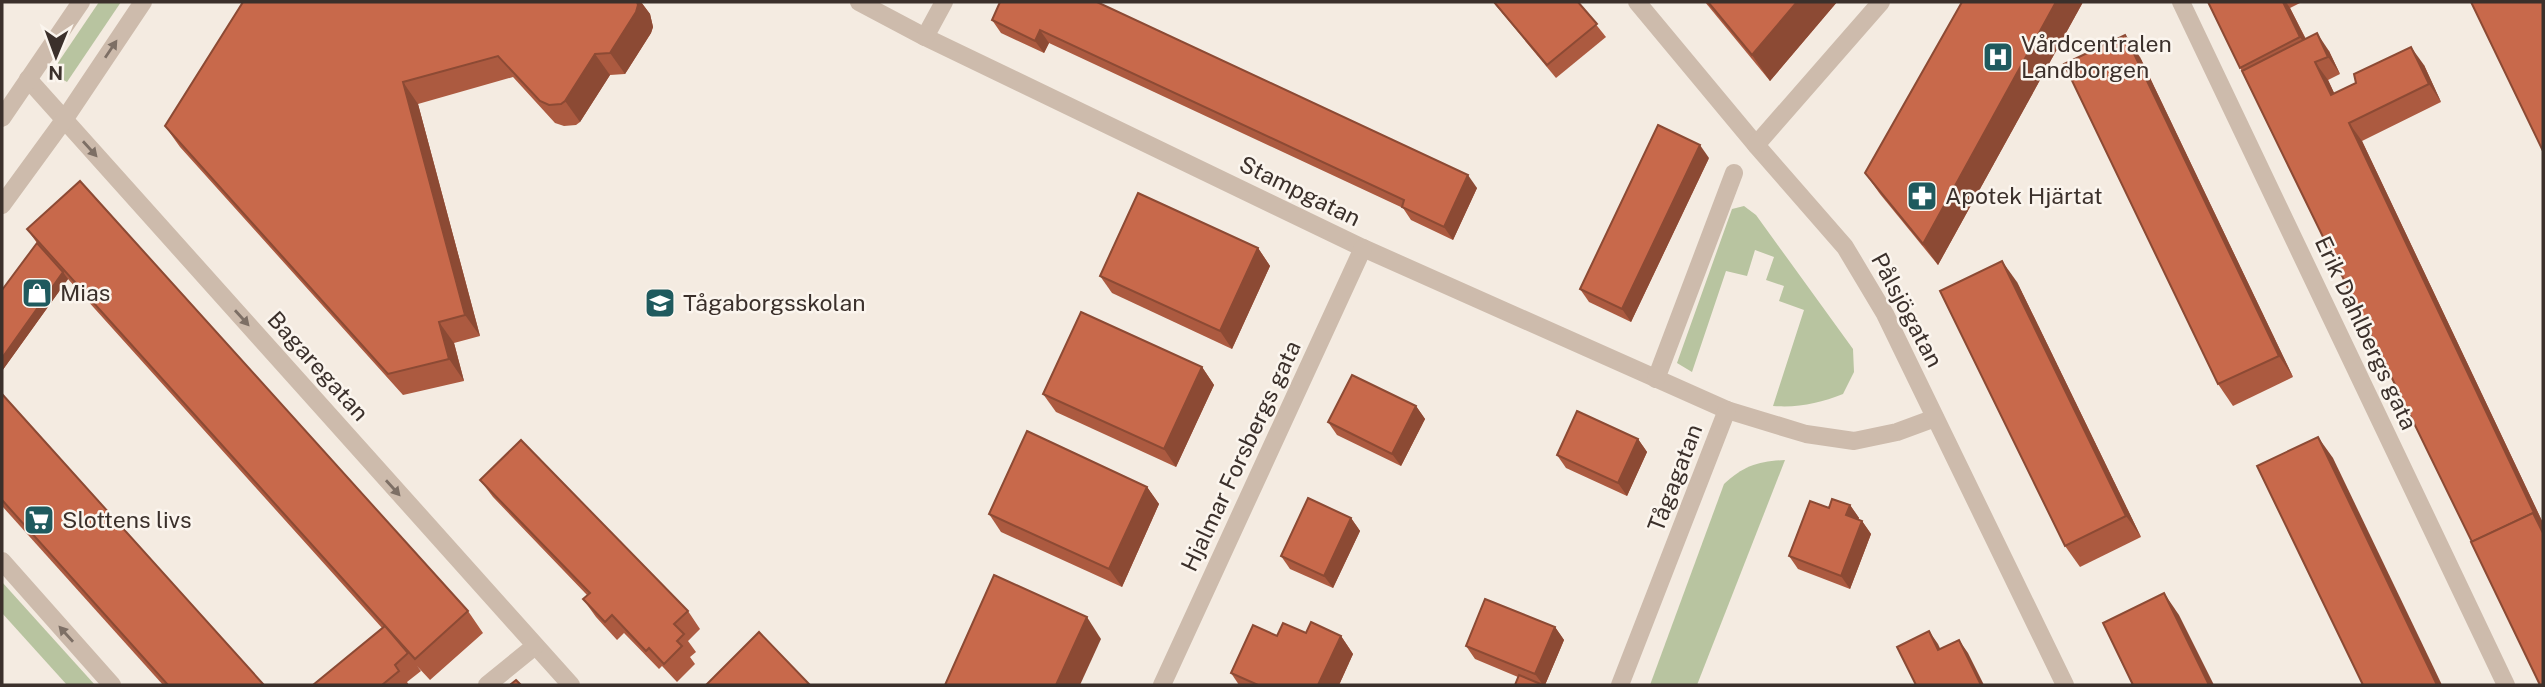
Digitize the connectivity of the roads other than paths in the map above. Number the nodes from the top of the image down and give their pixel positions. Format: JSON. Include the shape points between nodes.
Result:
{"nodes":[{"id":1,"x":81,"y":2,"type":"edge"},
{"id":2,"x":142,"y":2,"type":"edge"},
{"id":3,"x":859,"y":2,"type":"edge"},
{"id":4,"x":944,"y":2,"type":"edge"},
{"id":5,"x":1637,"y":2,"type":"edge"},
{"id":6,"x":1881,"y":2,"type":"edge"},
{"id":7,"x":2181,"y":2,"type":"edge"},
{"id":8,"x":925,"y":37,"type":"junction"},
{"id":9,"x":28,"y":79,"type":"junction"},
{"id":10,"x":2,"y":118,"type":"edge"},
{"id":11,"x":64,"y":120,"type":"junction"},
{"id":12,"x":1756,"y":145,"type":"junction"},
{"id":13,"x":1734,"y":173,"type":"dead end"},
{"id":14,"x":2,"y":205,"type":"edge"},
{"id":15,"x":1363,"y":248,"type":"junction"},
{"id":16,"x":1656,"y":379,"type":"junction"},
{"id":17,"x":1727,"y":410,"type":"junction"},
{"id":18,"x":1935,"y":418,"type":"junction"},
{"id":19,"x":2,"y":561,"type":"edge"},
{"id":20,"x":535,"y":646,"type":"junction"},
{"id":21,"x":112,"y":685,"type":"edge"},
{"id":22,"x":487,"y":685,"type":"edge"},
{"id":23,"x":571,"y":685,"type":"edge"},
{"id":24,"x":1162,"y":685,"type":"edge"},
{"id":25,"x":1620,"y":685,"type":"edge"},
{"id":26,"x":2065,"y":685,"type":"edge"},
{"id":27,"x":2506,"y":685,"type":"edge"}],
"edges":[{"from":1,"to":9,"type":"street"},
{"from":11,"to":2,"type":"street","one_way":true},
{"from":3,"to":8,"type":"street","name":"Stampgatan"},
{"from":4,"to":8,"type":"street"},
{"from":5,"to":12,"type":"street","name":"Pålsjögatan"},
{"from":6,"to":12,"type":"street"},
{"from":7,"to":27,"type":"street","name":"Erik Dahlbergs gata"},
{"from":8,"to":15,"type":"street","name":"Stampgatan"},
{"from":9,"to":10,"type":"street"},
{"from":9,"to":11,"type":"street","name":"Bagaregatan"},
{"from":11,"to":14,"type":"street"},
{"from":11,"to":20,"type":"street","name":"Bagaregatan","one_way":true},
{"from":12,"to":18,"type":"street","name":"Pålsjögatan","via":[[1845,247],[1885,314]]},
{"from":13,"to":16,"type":"street"},
{"from":15,"to":16,"type":"street","name":"Stampgatan"},
{"from":15,"to":24,"type":"street","name":"Hjalmar Forsbergs gata"},
{"from":16,"to":17,"type":"street","name":"Stampgatan"},
{"from":17,"to":18,"type":"street","name":"Tågagatan","via":[[1806,435],[1854,441]]},
{"from":17,"to":25,"type":"street","name":"Tågagatan"},
{"from":18,"to":26,"type":"street","name":"Pålsjögatan"},
{"from":21,"to":19,"type":"street","one_way":true},
{"from":20,"to":22,"type":"street"},
{"from":20,"to":23,"type":"street","name":"Bagaregatan"}]}
